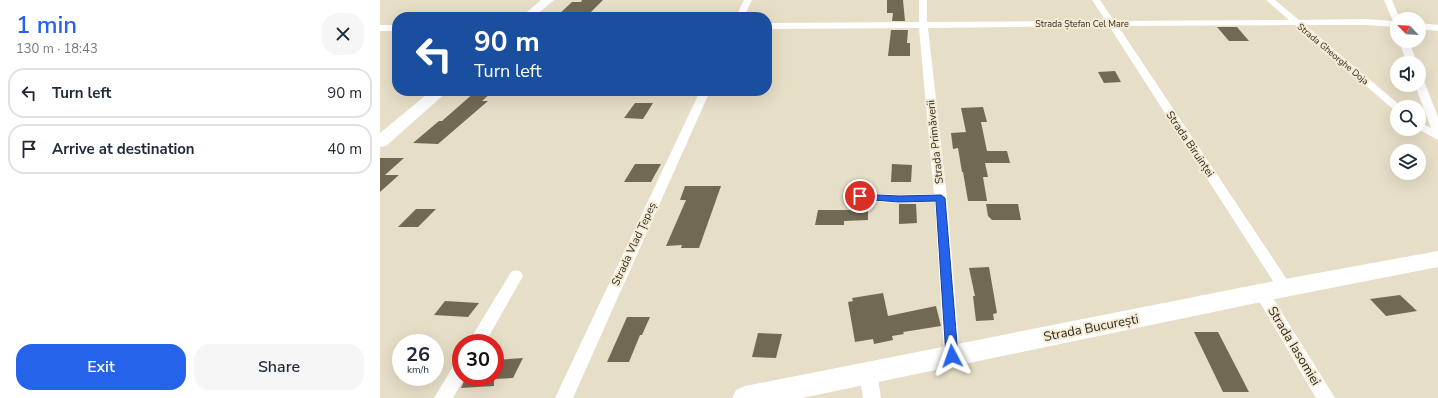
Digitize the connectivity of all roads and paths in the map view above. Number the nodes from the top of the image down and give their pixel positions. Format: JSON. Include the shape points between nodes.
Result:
{"nodes":[{"id":1,"x":548,"y":0,"type":"edge"},
{"id":2,"x":748,"y":0,"type":"edge"},
{"id":3,"x":922,"y":0,"type":"edge"},
{"id":4,"x":1096,"y":0,"type":"edge"},
{"id":5,"x":1270,"y":0,"type":"edge"},
{"id":6,"x":1388,"y":0,"type":"edge"},
{"id":7,"x":533,"y":12,"type":"edge"},
{"id":8,"x":742,"y":12,"type":"edge"},
{"id":9,"x":1393,"y":12,"type":"edge"},
{"id":10,"x":1390,"y":22,"type":"edge"},
{"id":11,"x":1296,"y":23,"type":"junction"},
{"id":12,"x":1111,"y":24,"type":"junction"},
{"id":13,"x":923,"y":25,"type":"junction"},
{"id":14,"x":772,"y":26,"type":"edge"},
{"id":15,"x":1426,"y":27,"type":"edge"},
{"id":16,"x":380,"y":28,"type":"edge"},
{"id":17,"x":392,"y":28,"type":"edge"},
{"id":18,"x":1438,"y":28,"type":"edge"},
{"id":19,"x":1423,"y":92,"type":"edge"},
{"id":20,"x":434,"y":96,"type":"edge"},
{"id":21,"x":703,"y":96,"type":"edge"},
{"id":22,"x":1390,"y":101,"type":"edge"},
{"id":23,"x":1426,"y":130,"type":"edge"},
{"id":24,"x":1438,"y":132,"type":"edge"},
{"id":25,"x":1438,"y":138,"type":"edge"},
{"id":26,"x":380,"y":142,"type":"edge"},
{"id":27,"x":860,"y":196,"type":"dead end"},
{"id":28,"x":941,"y":198,"type":"junction"},
{"id":29,"x":1438,"y":259,"type":"edge"},
{"id":30,"x":516,"y":276,"type":"dead end"},
{"id":31,"x":1285,"y":288,"type":"junction"},
{"id":32,"x":1263,"y":294,"type":"junction"},
{"id":33,"x":481,"y":334,"type":"edge"},
{"id":34,"x":952,"y":356,"type":"junction"},
{"id":35,"x":868,"y":373,"type":"junction"},
{"id":36,"x":452,"y":383,"type":"edge"},
{"id":37,"x":443,"y":398,"type":"edge"},
{"id":38,"x":564,"y":398,"type":"edge"},
{"id":39,"x":745,"y":398,"type":"edge"},
{"id":40,"x":872,"y":398,"type":"edge"},
{"id":41,"x":1326,"y":398,"type":"edge"}],
"edges":[{"from":1,"to":7,"type":"main road"},
{"from":2,"to":8,"type":"street"},
{"from":3,"to":13,"type":"street","name":"Strada Primăverii"},
{"from":4,"to":12,"type":"street","name":"Strada Biruinței"},
{"from":5,"to":11,"type":"street","name":"Strada Gheorghe Doja"},
{"from":6,"to":9,"type":"street"},
{"from":10,"to":11,"type":"street","name":"Strada Ștefan Cel Mare"},
{"from":11,"to":12,"type":"street","name":"Strada Ștefan Cel Mare"},
{"from":11,"to":22,"type":"street","name":"Strada Gheorghe Doja"},
{"from":12,"to":13,"type":"street","name":"Strada Ștefan Cel Mare"},
{"from":12,"to":31,"type":"street","name":"Strada Biruinței"},
{"from":13,"to":14,"type":"street","name":"Strada Ștefan Cel Mare"},
{"from":13,"to":28,"type":"street","name":"Strada Primăverii"},
{"from":15,"to":18,"type":"street"},
{"from":16,"to":17,"type":"street"},
{"from":19,"to":24,"type":"street"},
{"from":20,"to":26,"type":"main road"},
{"from":21,"to":38,"type":"street","name":"Strada Vlad Țepeș"},
{"from":23,"to":25,"type":"street"},
{"from":27,"to":28,"type":"street","via":[[899,199]]},
{"from":28,"to":34,"type":"street","name":"Strada Primăverii"},
{"from":29,"to":31,"type":"main road","name":"Strada București"},
{"from":30,"to":33,"type":"street"},
{"from":31,"to":32,"type":"main road","name":"Strada București"},
{"from":32,"to":34,"type":"main road","name":"Strada București"},
{"from":32,"to":41,"type":"street","name":"Strada Iasomiei"},
{"from":34,"to":35,"type":"main road","name":"Strada București"},
{"from":35,"to":39,"type":"main road","name":"Strada București"},
{"from":35,"to":40,"type":"street"},
{"from":36,"to":37,"type":"street"}]}
